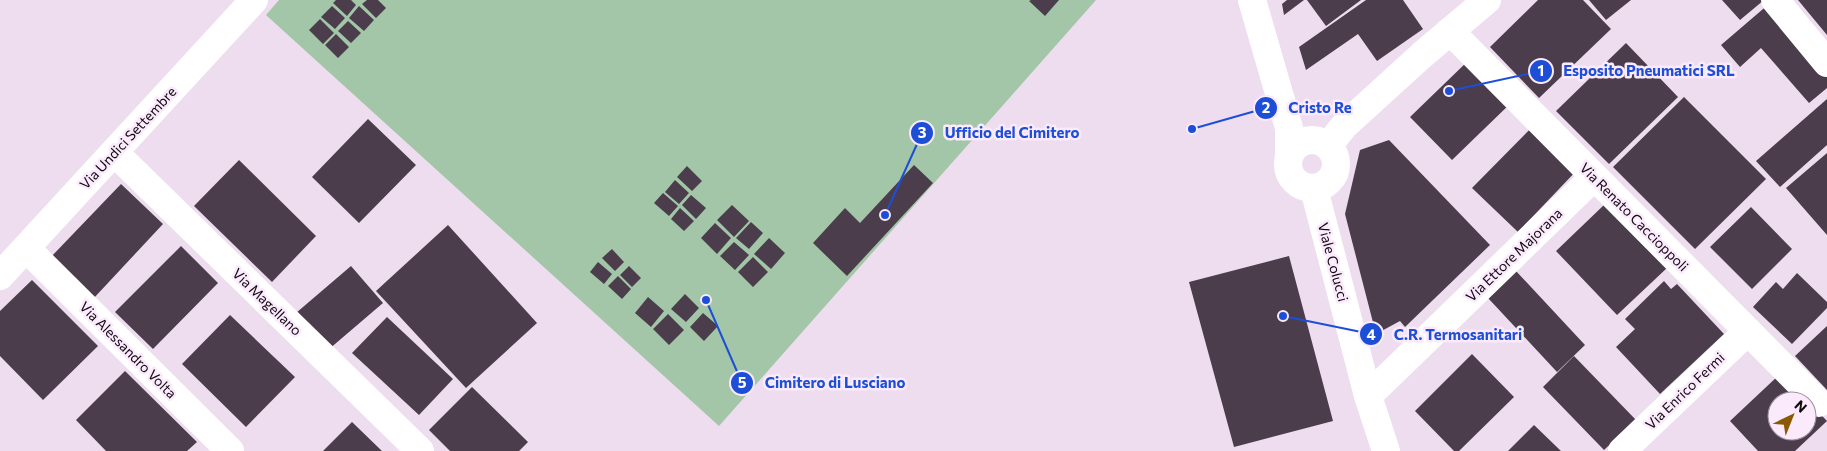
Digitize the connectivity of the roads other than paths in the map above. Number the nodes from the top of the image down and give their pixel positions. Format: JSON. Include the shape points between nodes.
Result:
{"nodes":[{"id":1,"x":254,"y":0,"type":"edge"},
{"id":2,"x":1252,"y":0,"type":"edge"},
{"id":3,"x":1487,"y":0,"type":"edge"},
{"id":4,"x":1775,"y":0,"type":"edge"},
{"id":5,"x":1450,"y":31,"type":"junction"},
{"id":6,"x":1827,"y":63,"type":"edge"},
{"id":7,"x":1328,"y":146,"type":"junction"},
{"id":8,"x":115,"y":153,"type":"junction"},
{"id":9,"x":1289,"y":157,"type":"junction"},
{"id":10,"x":1594,"y":177,"type":"junction"},
{"id":11,"x":1314,"y":189,"type":"junction"},
{"id":12,"x":26,"y":248,"type":"junction"},
{"id":13,"x":0,"y":276,"type":"edge"},
{"id":14,"x":1748,"y":330,"type":"junction"},
{"id":15,"x":1368,"y":396,"type":"junction"},
{"id":16,"x":1819,"y":403,"type":"dead end"},
{"id":17,"x":230,"y":451,"type":"edge"},
{"id":18,"x":420,"y":451,"type":"edge"},
{"id":19,"x":1386,"y":451,"type":"edge"},
{"id":20,"x":1622,"y":451,"type":"edge"}],
"edges":[{"from":1,"to":8,"type":"street","name":"Via Undici Settembre"},
{"from":2,"to":9,"type":"street","via":[[1289,128]]},
{"from":3,"to":5,"type":"street"},
{"from":4,"to":6,"type":"street"},
{"from":5,"to":7,"type":"street","via":[[1344,126]]},
{"from":5,"to":10,"type":"street","name":"Via Renato Caccioppoli"},
{"from":7,"to":9,"type":"street","via":[[1314,140],[1306,141],[1293,149]]},
{"from":7,"to":11,"type":"street","via":[[1336,160],[1333,176]]},
{"from":8,"to":12,"type":"street","name":"Via Undici Settembre"},
{"from":8,"to":18,"type":"street","name":"Via Magellano"},
{"from":9,"to":11,"type":"street","via":[[1288,169],[1292,179]]},
{"from":10,"to":14,"type":"street","name":"Via Renato Caccioppoli"},
{"from":10,"to":15,"type":"street","name":"Via Ettore Majorana"},
{"from":11,"to":15,"type":"street","name":"Viale Colucci"},
{"from":12,"to":13,"type":"street","name":"Via Undici Settembre"},
{"from":12,"to":17,"type":"street","name":"Via Alessandro Volta"},
{"from":14,"to":16,"type":"street","name":"Via Renato Caccioppoli"},
{"from":14,"to":20,"type":"street","name":"Via Enrico Fermi"},
{"from":15,"to":19,"type":"street","name":"Viale Colucci"}]}
